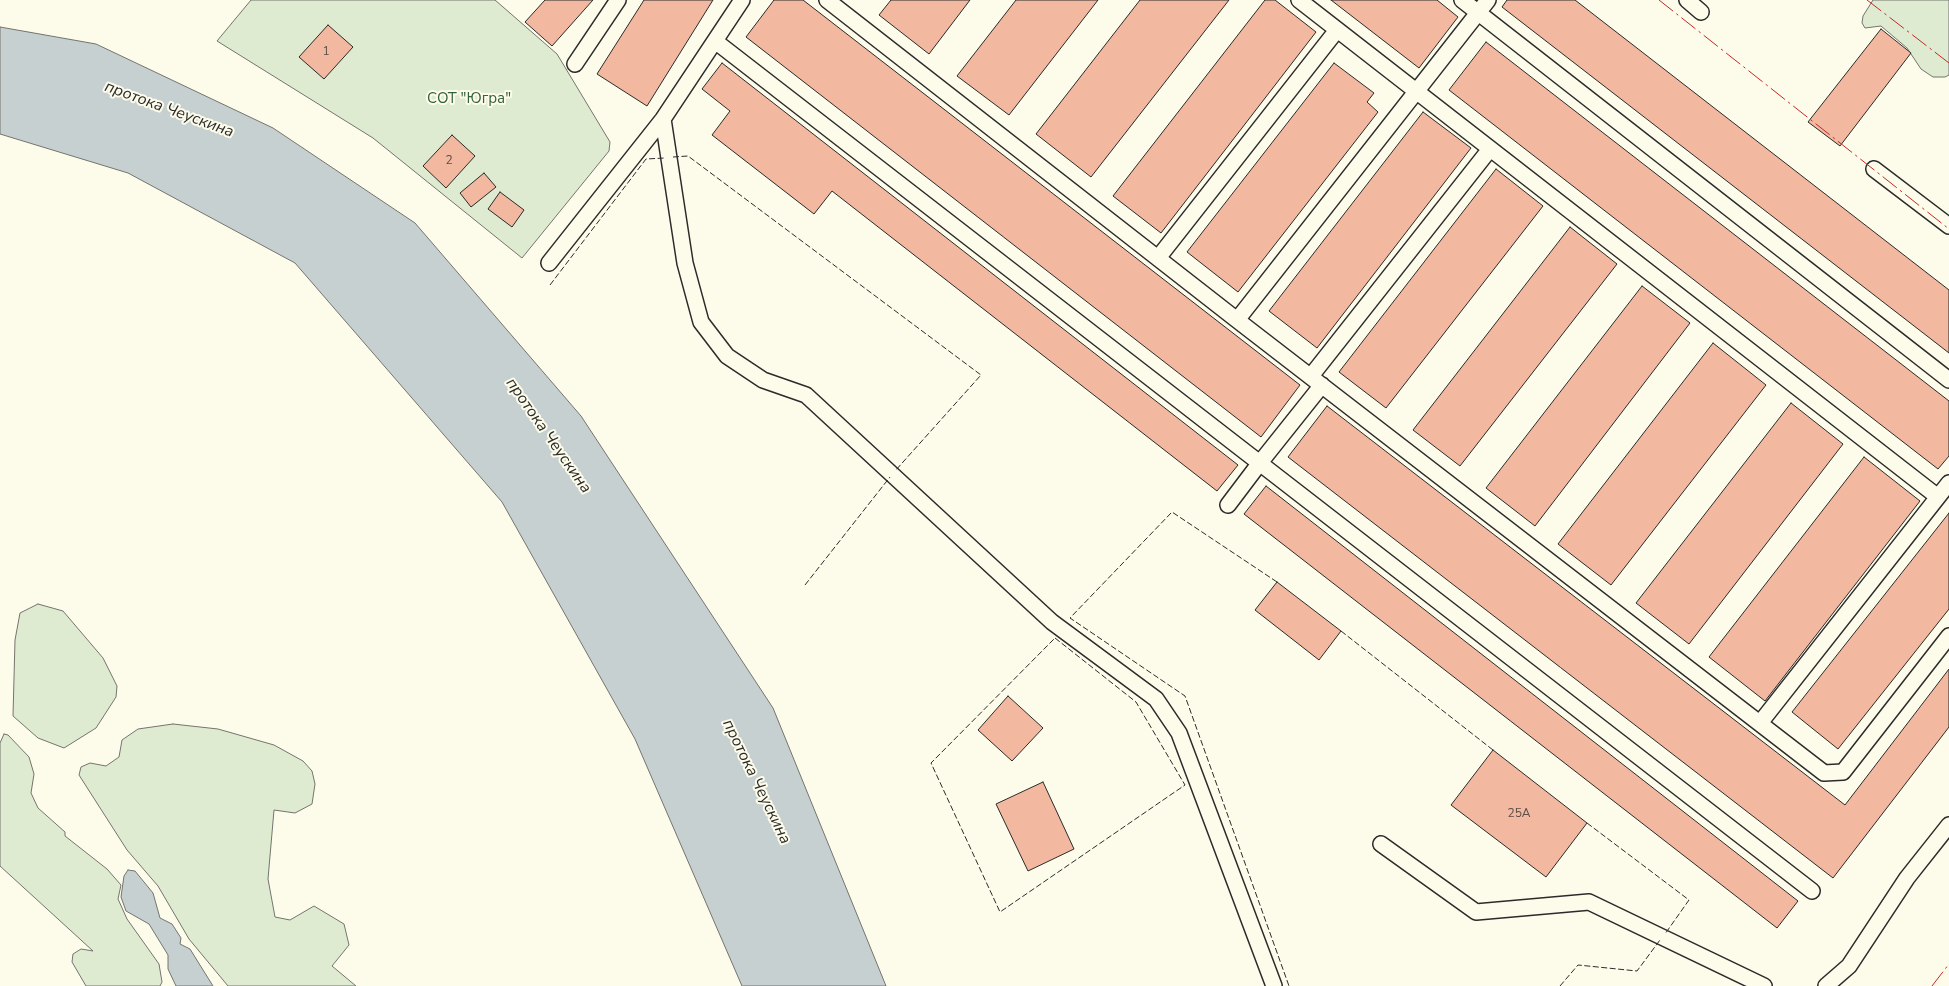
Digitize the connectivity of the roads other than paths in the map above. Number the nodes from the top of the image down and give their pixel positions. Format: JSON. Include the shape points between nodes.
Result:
{"nodes":[{"id":1,"x":618,"y":0,"type":"edge"},
{"id":2,"x":742,"y":0,"type":"edge"},
{"id":3,"x":827,"y":0,"type":"edge"},
{"id":4,"x":1299,"y":0,"type":"edge"},
{"id":5,"x":1462,"y":0,"type":"edge"},
{"id":6,"x":1488,"y":0,"type":"edge"},
{"id":7,"x":1686,"y":0,"type":"edge"},
{"id":8,"x":1701,"y":12,"type":"dead end"},
{"id":9,"x":1479,"y":13,"type":"junction"},
{"id":10,"x":1337,"y":30,"type":"junction"},
{"id":11,"x":715,"y":41,"type":"junction"},
{"id":12,"x":575,"y":64,"type":"dead end"},
{"id":13,"x":1416,"y":92,"type":"junction"},
{"id":14,"x":663,"y":119,"type":"junction"},
{"id":15,"x":1490,"y":149,"type":"junction"},
{"id":16,"x":1874,"y":169,"type":"dead end"},
{"id":17,"x":1949,"y":226,"type":"edge"},
{"id":18,"x":1158,"y":258,"type":"junction"},
{"id":19,"x":549,"y":263,"type":"dead end"},
{"id":20,"x":1237,"y":320,"type":"junction"},
{"id":21,"x":1949,"y":380,"type":"edge"},
{"id":22,"x":1317,"y":381,"type":"junction"},
{"id":23,"x":1259,"y":464,"type":"junction"},
{"id":24,"x":1949,"y":483,"type":"edge"},
{"id":25,"x":1938,"y":497,"type":"junction"},
{"id":26,"x":1228,"y":506,"type":"dead end"},
{"id":27,"x":1949,"y":636,"type":"edge"},
{"id":28,"x":1760,"y":722,"type":"junction"},
{"id":29,"x":1949,"y":824,"type":"edge"},
{"id":30,"x":1380,"y":844,"type":"dead end"},
{"id":31,"x":1812,"y":891,"type":"dead end"},
{"id":32,"x":1274,"y":986,"type":"edge"},
{"id":33,"x":1764,"y":986,"type":"edge"},
{"id":34,"x":1826,"y":986,"type":"edge"}],
"edges":[{"from":1,"to":12,"type":"lane"},
{"from":2,"to":11,"type":"lane"},
{"from":3,"to":18,"type":"lane"},
{"from":4,"to":10,"type":"lane"},
{"from":5,"to":9,"type":"lane"},
{"from":6,"to":9,"type":"lane"},
{"from":7,"to":8,"type":"lane"},
{"from":9,"to":13,"type":"lane"},
{"from":9,"to":21,"type":"lane"},
{"from":10,"to":13,"type":"lane"},
{"from":10,"to":18,"type":"lane"},
{"from":11,"to":14,"type":"lane"},
{"from":11,"to":23,"type":"lane"},
{"from":13,"to":15,"type":"lane"},
{"from":13,"to":20,"type":"lane"},
{"from":14,"to":19,"type":"lane"},
{"from":14,"to":32,"type":"lane","via":[[685,263],[701,322],[727,356],[762,380],[806,395],[1052,622],[1156,699],[1180,733]]},
{"from":15,"to":22,"type":"lane"},
{"from":15,"to":25,"type":"lane"},
{"from":16,"to":17,"type":"lane"},
{"from":18,"to":20,"type":"lane"},
{"from":20,"to":22,"type":"lane"},
{"from":22,"to":23,"type":"lane"},
{"from":22,"to":28,"type":"lane"},
{"from":23,"to":26,"type":"lane"},
{"from":23,"to":31,"type":"lane"},
{"from":24,"to":25,"type":"lane"},
{"from":25,"to":28,"type":"lane"},
{"from":27,"to":28,"type":"lane","via":[[1843,772],[1824,773]]},
{"from":29,"to":34,"type":"lane","via":[[1907,878],[1849,966]]},
{"from":30,"to":33,"type":"lane","via":[[1476,912],[1589,902]]}]}
